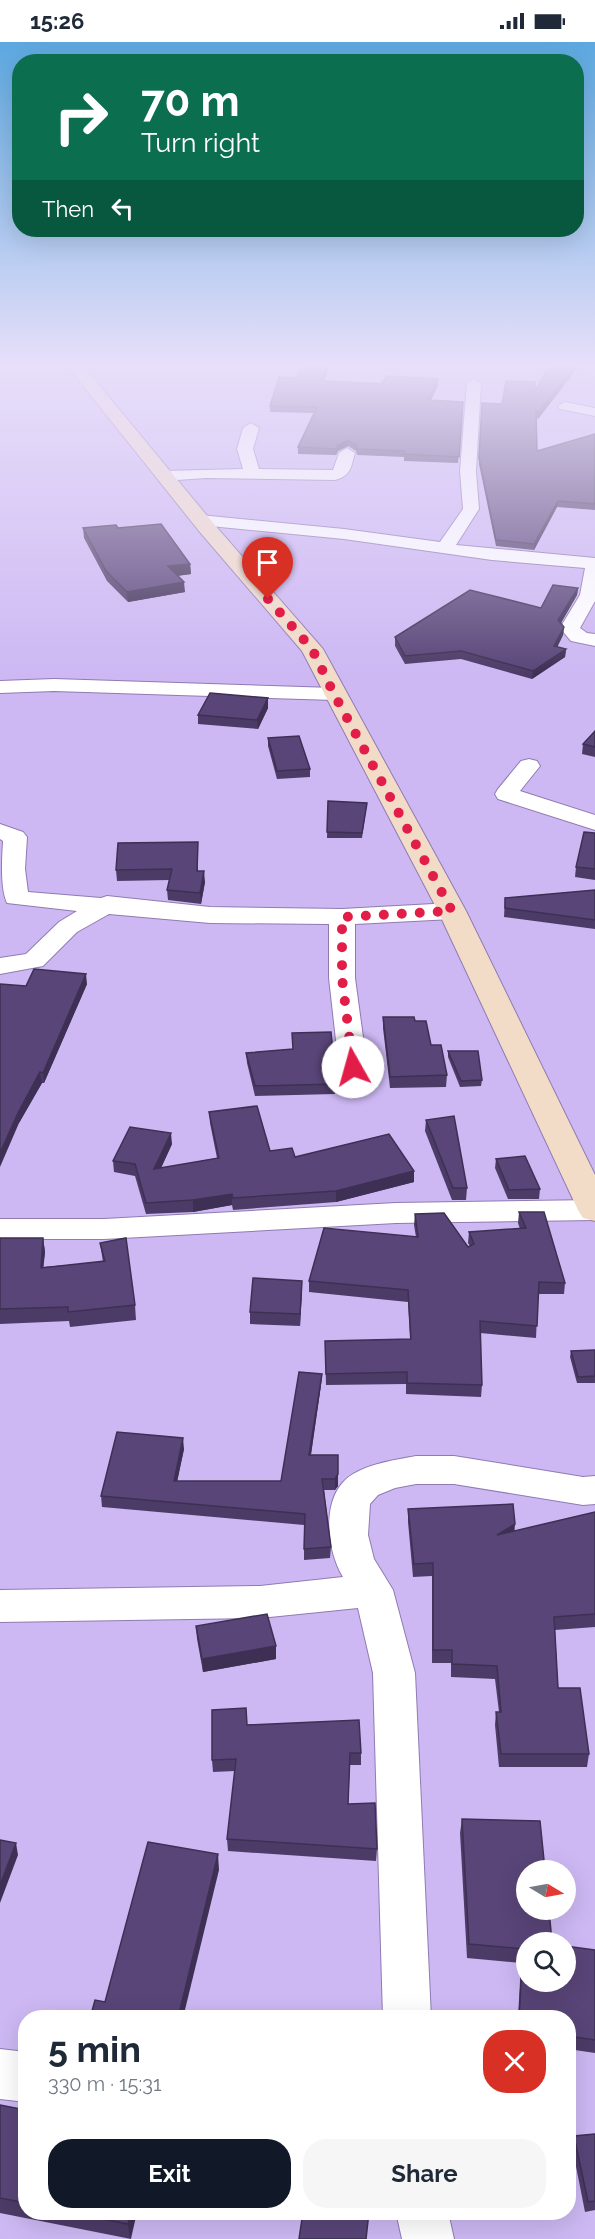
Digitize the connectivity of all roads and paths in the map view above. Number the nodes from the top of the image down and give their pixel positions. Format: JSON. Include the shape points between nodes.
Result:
{"nodes":[{"id":1,"x":159,"y":470,"type":"edge"},
{"id":2,"x":251,"y":470,"type":"edge"},
{"id":3,"x":343,"y":470,"type":"edge"},
{"id":4,"x":468,"y":470,"type":"edge"},
{"id":5,"x":253,"y":475,"type":"junction"},
{"id":6,"x":164,"y":476,"type":"junction"},
{"id":7,"x":200,"y":520,"type":"junction"},
{"id":8,"x":445,"y":548,"type":"junction"},
{"id":9,"x":595,"y":564,"type":"edge"},
{"id":10,"x":595,"y":640,"type":"edge"},
{"id":11,"x":0,"y":687,"type":"edge"},
{"id":12,"x":334,"y":694,"type":"junction"},
{"id":13,"x":529,"y":766,"type":"dead end"},
{"id":14,"x":595,"y":823,"type":"edge"},
{"id":15,"x":0,"y":831,"type":"edge"},
{"id":16,"x":107,"y":904,"type":"junction"},
{"id":17,"x":452,"y":911,"type":"junction"},
{"id":18,"x":342,"y":917,"type":"junction"},
{"id":19,"x":0,"y":966,"type":"edge"},
{"id":20,"x":353,"y":1067,"type":"dead end"},
{"id":21,"x":595,"y":1210,"type":"edge"},
{"id":22,"x":0,"y":1229,"type":"edge"},
{"id":23,"x":595,"y":1490,"type":"edge"},
{"id":24,"x":373,"y":1590,"type":"junction"},
{"id":25,"x":0,"y":1606,"type":"edge"},
{"id":26,"x":407,"y":2010,"type":"edge"},
{"id":27,"x":0,"y":2074,"type":"edge"},
{"id":28,"x":18,"y":2076,"type":"edge"},
{"id":29,"x":424,"y":2220,"type":"edge"},
{"id":30,"x":428,"y":2239,"type":"edge"}],
"edges":[{"from":1,"to":6,"type":"main road"},
{"from":2,"to":5,"type":"street"},
{"from":3,"to":5,"type":"street","via":[[335,476]]},
{"from":4,"to":8,"type":"street","via":[[471,509]]},
{"from":5,"to":6,"type":"street"},
{"from":6,"to":7,"type":"main road"},
{"from":7,"to":8,"type":"street"},
{"from":7,"to":12,"type":"main road","via":[[312,649]]},
{"from":8,"to":9,"type":"street"},
{"from":9,"to":10,"type":"street","via":[[589,595],[570,628],[581,639]]},
{"from":11,"to":12,"type":"street","via":[[54,685]]},
{"from":12,"to":17,"type":"main road"},
{"from":13,"to":14,"type":"street","via":[[506,794]]},
{"from":15,"to":16,"type":"street","via":[[15,837],[16,897]]},
{"from":16,"to":18,"type":"street","via":[[210,915]]},
{"from":16,"to":19,"type":"street","via":[[68,927],[34,960]]},
{"from":17,"to":18,"type":"street"},
{"from":17,"to":21,"type":"main road"},
{"from":18,"to":20,"type":"street","via":[[342,978]]},
{"from":21,"to":22,"type":"street","via":[[461,1210],[53,1232]]},
{"from":23,"to":24,"type":"street","via":[[454,1470],[389,1475],[365,1485],[352,1499],[349,1535],[355,1563]]},
{"from":24,"to":25,"type":"street","via":[[260,1602]]},
{"from":24,"to":26,"type":"street","via":[[394,1673]]},
{"from":27,"to":28,"type":"street"},
{"from":29,"to":30,"type":"street"}]}
